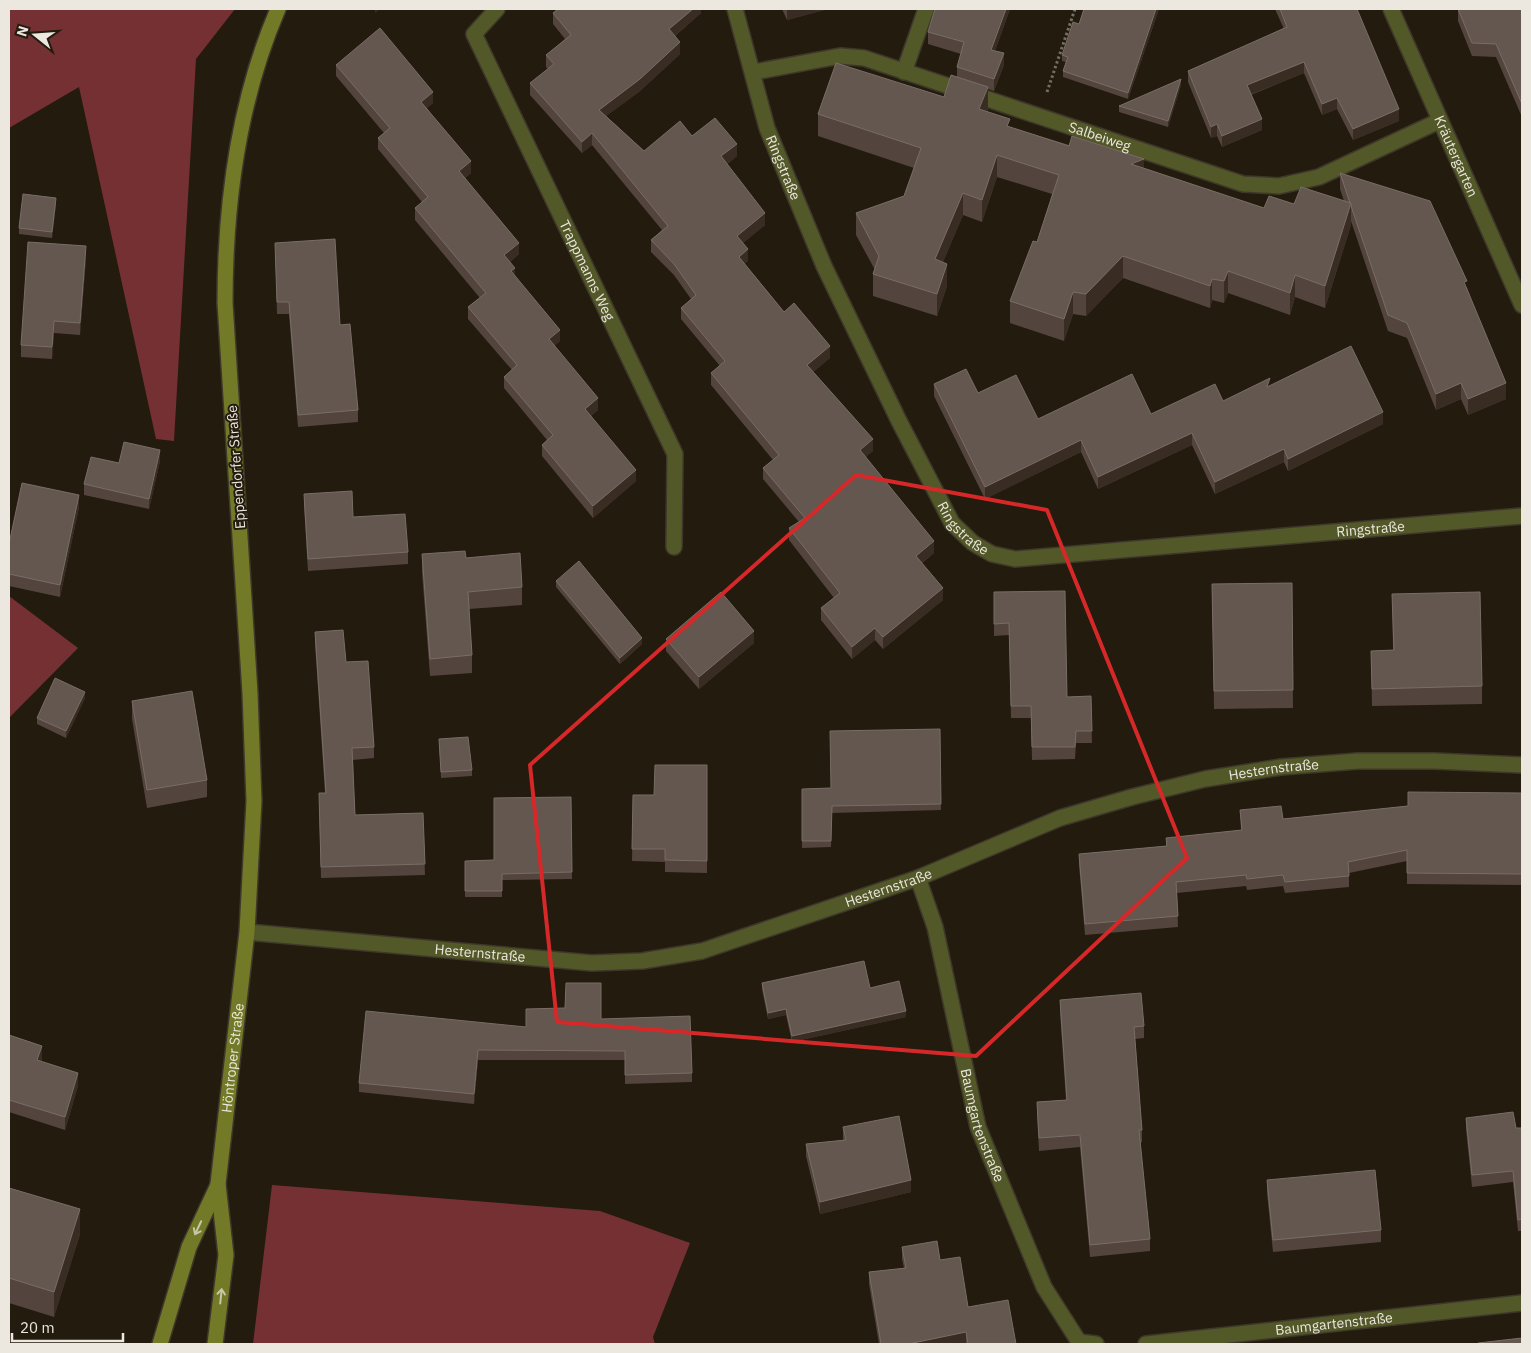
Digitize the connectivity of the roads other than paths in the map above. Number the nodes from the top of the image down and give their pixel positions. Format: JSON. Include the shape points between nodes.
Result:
{"nodes":[{"id":1,"x":278,"y":9,"type":"edge"},
{"id":2,"x":497,"y":9,"type":"edge"},
{"id":3,"x":734,"y":9,"type":"edge"},
{"id":4,"x":926,"y":9,"type":"edge"},
{"id":5,"x":1391,"y":9,"type":"edge"},
{"id":6,"x":754,"y":72,"type":"junction"},
{"id":7,"x":904,"y":72,"type":"junction"},
{"id":8,"x":1439,"y":121,"type":"junction"},
{"id":9,"x":1522,"y":305,"type":"edge"},
{"id":10,"x":1522,"y":516,"type":"edge"},
{"id":11,"x":674,"y":547,"type":"dead end"},
{"id":12,"x":1522,"y":765,"type":"edge"},
{"id":13,"x":918,"y":878,"type":"junction"},
{"id":14,"x":247,"y":932,"type":"junction"},
{"id":15,"x":218,"y":1184,"type":"junction"},
{"id":16,"x":1522,"y":1303,"type":"edge"},
{"id":17,"x":160,"y":1344,"type":"edge"},
{"id":18,"x":215,"y":1344,"type":"edge"},
{"id":19,"x":1096,"y":1344,"type":"edge"},
{"id":20,"x":1146,"y":1344,"type":"edge"}],
"edges":[{"from":1,"to":14,"type":"street","name":"Eppendorfer Straße","via":[[266,37],[247,102],[232,171],[225,246],[225,303],[253,767]]},
{"from":2,"to":11,"type":"street","name":"Trappmanns Weg","via":[[474,34],[675,454]]},
{"from":3,"to":6,"type":"street","name":"Ringstraße"},
{"from":4,"to":7,"type":"street"},
{"from":5,"to":8,"type":"street","name":"Kräutergarten"},
{"from":6,"to":7,"type":"street","name":"Salbeiweg","via":[[840,56],[864,58]]},
{"from":6,"to":10,"type":"street","name":"Ringstraße","via":[[767,128],[824,266],[899,421],[952,523],[973,543],[992,554],[1015,558]]},
{"from":7,"to":8,"type":"street","name":"Salbeiweg","via":[[1243,184],[1279,186],[1319,177]]},
{"from":8,"to":9,"type":"street","name":"Kräutergarten"},
{"from":12,"to":13,"type":"street","name":"Hesternstraße","via":[[1358,761],[1281,767],[1205,779],[1060,818]]},
{"from":13,"to":14,"type":"street","name":"Hesternstraße","via":[[702,951],[642,961],[592,963]]},
{"from":13,"to":19,"type":"street","name":"Baumgartenstraße","via":[[935,927],[978,1127],[1044,1287],[1079,1342]]},
{"from":14,"to":15,"type":"street","name":"Höntroper Straße"},
{"from":15,"to":17,"type":"street","name":"Höntroper Straße","one_way":true,"via":[[189,1247]]},
{"from":18,"to":15,"type":"street","name":"Höntroper Straße","one_way":true,"via":[[226,1255]]},
{"from":16,"to":20,"type":"street","name":"Baumgartenstraße"}]}
